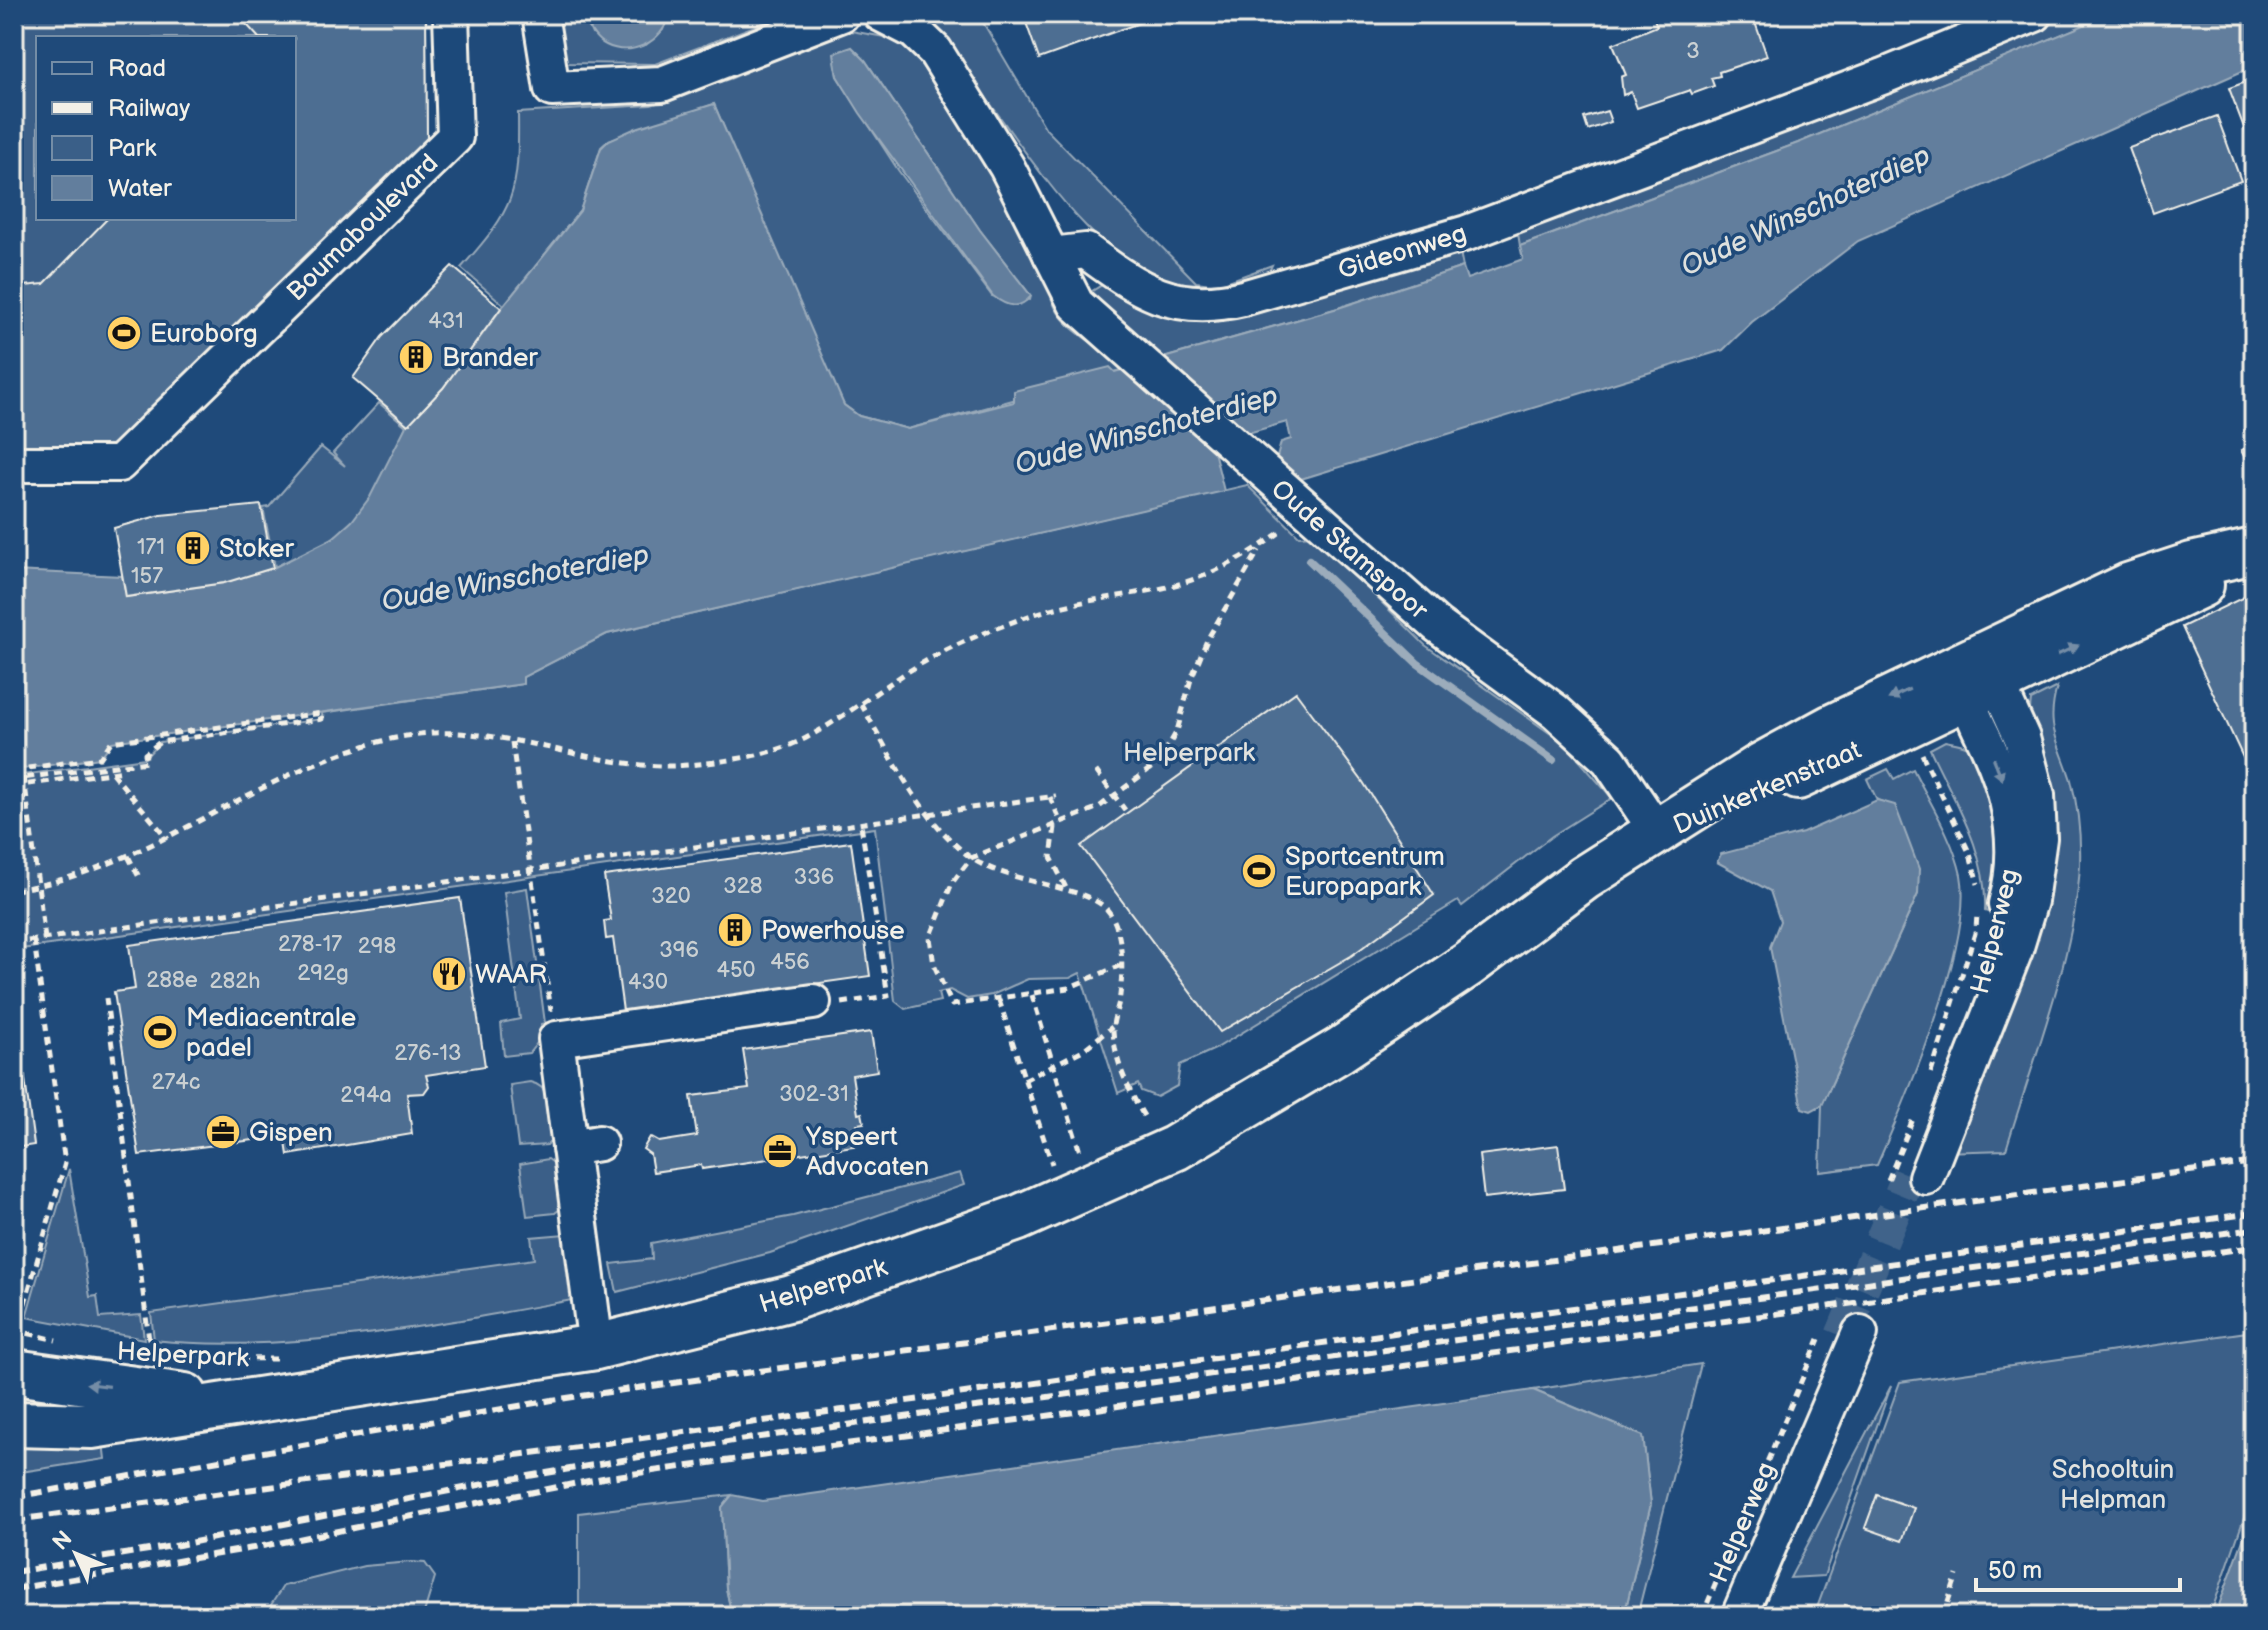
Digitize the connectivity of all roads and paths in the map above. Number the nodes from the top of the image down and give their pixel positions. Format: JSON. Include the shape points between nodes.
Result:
{"nodes":[{"id":1,"x":451,"y":14,"type":"edge"},
{"id":2,"x":540,"y":14,"type":"edge"},
{"id":3,"x":842,"y":14,"type":"edge"},
{"id":4,"x":881,"y":14,"type":"edge"},
{"id":5,"x":2035,"y":14,"type":"edge"},
{"id":6,"x":1051,"y":255,"type":"junction"},
{"id":7,"x":14,"y":464,"type":"edge"},
{"id":8,"x":1307,"y":512,"type":"junction"},
{"id":9,"x":1262,"y":546,"type":"junction"},
{"id":10,"x":2254,"y":553,"type":"edge"},
{"id":11,"x":1978,"y":681,"type":"junction"},
{"id":12,"x":861,"y":704,"type":"junction"},
{"id":13,"x":1907,"y":725,"type":"junction"},
{"id":14,"x":512,"y":742,"type":"junction"},
{"id":15,"x":14,"y":770,"type":"edge"},
{"id":16,"x":111,"y":771,"type":"junction"},
{"id":17,"x":125,"y":771,"type":"dead end"},
{"id":18,"x":1096,"y":771,"type":"dead end"},
{"id":19,"x":14,"y":779,"type":"edge"},
{"id":20,"x":24,"y":781,"type":"junction"},
{"id":21,"x":14,"y":786,"type":"edge"},
{"id":22,"x":1116,"y":796,"type":"junction"},
{"id":23,"x":1125,"y":810,"type":"dead end"},
{"id":24,"x":932,"y":816,"type":"junction"},
{"id":25,"x":1058,"y":824,"type":"junction"},
{"id":26,"x":861,"y":825,"type":"junction"},
{"id":27,"x":1658,"y":833,"type":"junction"},
{"id":28,"x":168,"y":839,"type":"junction"},
{"id":29,"x":128,"y":856,"type":"junction"},
{"id":30,"x":971,"y":858,"type":"junction"},
{"id":31,"x":529,"y":871,"type":"junction"},
{"id":32,"x":140,"y":879,"type":"dead end"},
{"id":33,"x":38,"y":887,"type":"junction"},
{"id":34,"x":14,"y":890,"type":"edge"},
{"id":35,"x":1067,"y":890,"type":"junction"},
{"id":36,"x":1980,"y":890,"type":"dead end"},
{"id":37,"x":1978,"y":903,"type":"dead end"},
{"id":38,"x":45,"y":939,"type":"junction"},
{"id":39,"x":34,"y":941,"type":"junction"},
{"id":40,"x":14,"y":943,"type":"edge"},
{"id":41,"x":1121,"y":965,"type":"junction"},
{"id":42,"x":1032,"y":995,"type":"junction"},
{"id":43,"x":106,"y":998,"type":"dead end"},
{"id":44,"x":999,"y":1000,"type":"junction"},
{"id":45,"x":827,"y":1002,"type":"joint"},
{"id":46,"x":1112,"y":1027,"type":"junction"},
{"id":47,"x":556,"y":1039,"type":"junction"},
{"id":48,"x":1053,"y":1065,"type":"junction"},
{"id":49,"x":1024,"y":1080,"type":"junction"},
{"id":50,"x":1928,"y":1084,"type":"dead end"},
{"id":51,"x":1916,"y":1111,"type":"dead end"},
{"id":52,"x":1161,"y":1113,"type":"dead end"},
{"id":53,"x":1147,"y":1121,"type":"junction"},
{"id":54,"x":1133,"y":1127,"type":"dead end"},
{"id":55,"x":1093,"y":1146,"type":"dead end"},
{"id":56,"x":1080,"y":1152,"type":"junction"},
{"id":57,"x":1053,"y":1165,"type":"junction"},
{"id":58,"x":1041,"y":1170,"type":"dead end"},
{"id":59,"x":1908,"y":1177,"type":"joint"},
{"id":60,"x":1840,"y":1336,"type":"junction"},
{"id":61,"x":67,"y":1343,"type":"dead end"},
{"id":62,"x":15,"y":1344,"type":"edge"},
{"id":63,"x":596,"y":1347,"type":"junction"},
{"id":64,"x":138,"y":1355,"type":"dead end"},
{"id":65,"x":151,"y":1357,"type":"junction"},
{"id":66,"x":167,"y":1357,"type":"dead end"},
{"id":67,"x":183,"y":1358,"type":"dead end"},
{"id":68,"x":294,"y":1359,"type":"dead end"},
{"id":69,"x":231,"y":1401,"type":"junction"},
{"id":70,"x":14,"y":1424,"type":"edge"},
{"id":71,"x":1957,"y":1575,"type":"dead end"},
{"id":72,"x":1702,"y":1616,"type":"edge"},
{"id":73,"x":1724,"y":1616,"type":"edge"},
{"id":74,"x":1739,"y":1616,"type":"edge"},
{"id":75,"x":1943,"y":1616,"type":"edge"}],
"edges":[{"from":1,"to":7,"type":"street","name":"Boumaboulevard","via":[[455,137],[119,464]]},
{"from":2,"to":3,"type":"street","via":[[552,89],[662,84]]},
{"from":4,"to":6,"type":"street","via":[[914,31],[935,51],[1007,167]]},
{"from":5,"to":6,"type":"street","name":"Gideonweg","via":[[1467,233],[1243,298],[1205,305],[1166,299],[1131,284],[1086,251]]},
{"from":6,"to":8,"type":"street","name":"Oude Stamspoor","via":[[1076,304]]},
{"from":8,"to":9,"type":"path"},
{"from":8,"to":27,"type":"street","name":"Oude Stamspoor","via":[[1437,625],[1555,711],[1609,760]]},
{"from":9,"to":12,"type":"path","via":[[1222,569],[1164,588],[1100,597],[1026,617],[934,656]]},
{"from":9,"to":22,"type":"path","via":[[1207,640],[1167,750]]},
{"from":10,"to":11,"type":"main road","name":"Duinkerkenstraat","via":[[2192,565],[2128,586]]},
{"from":11,"to":13,"type":"main road","name":"Duinkerkenstraat"},
{"from":11,"to":27,"type":"main road","name":"Duinkerkenstraat","one_way":true,"via":[[1893,696],[1762,765]]},
{"from":11,"to":59,"type":"street","name":"Helperweg","via":[[2014,838],[2010,889],[1953,1073]]},
{"from":12,"to":14,"type":"path","via":[[805,739],[734,759],[686,765],[626,765]]},
{"from":12,"to":24,"type":"path"},
{"from":13,"to":27,"type":"main road","name":"Duinkerkenstraat","via":[[1745,803]]},
{"from":13,"to":36,"type":"path","name":"Helperweg","via":[[1970,854]]},
{"from":14,"to":28,"type":"path","via":[[475,734],[408,735],[328,757]]},
{"from":14,"to":31,"type":"path"},
{"from":15,"to":16,"type":"path","via":[[100,758],[111,742],[322,713],[322,719],[160,742],[145,754],[147,762]]},
{"from":16,"to":17,"type":"path"},
{"from":16,"to":20,"type":"path"},
{"from":16,"to":28,"type":"path"},
{"from":18,"to":22,"type":"path"},
{"from":19,"to":20,"type":"path"},
{"from":20,"to":21,"type":"path"},
{"from":20,"to":33,"type":"path"},
{"from":22,"to":23,"type":"path"},
{"from":22,"to":25,"type":"path"},
{"from":24,"to":25,"type":"path","via":[[1053,796]]},
{"from":24,"to":26,"type":"path"},
{"from":24,"to":30,"type":"path"},
{"from":25,"to":30,"type":"path"},
{"from":25,"to":35,"type":"path","via":[[1051,857]]},
{"from":26,"to":31,"type":"path"},
{"from":26,"to":45,"type":"path","via":[[888,996]]},
{"from":27,"to":63,"type":"main road","name":"Helperpark","via":[[1584,878],[1469,964],[1340,1050],[1175,1148],[959,1241],[792,1298]]},
{"from":28,"to":29,"type":"path"},
{"from":29,"to":32,"type":"path"},
{"from":29,"to":33,"type":"path"},
{"from":30,"to":35,"type":"path","via":[[1006,876]]},
{"from":30,"to":44,"type":"path","via":[[940,908],[930,938],[934,965],[952,1005]]},
{"from":31,"to":38,"type":"path"},
{"from":31,"to":47,"type":"path"},
{"from":33,"to":34,"type":"path"},
{"from":33,"to":38,"type":"path"},
{"from":35,"to":41,"type":"path","via":[[1106,908],[1115,920]]},
{"from":37,"to":50,"type":"path","name":"Helperweg","via":[[1976,930]]},
{"from":38,"to":39,"type":"path"},
{"from":39,"to":40,"type":"path"},
{"from":39,"to":62,"type":"path","via":[[65,1163]]},
{"from":41,"to":42,"type":"path","via":[[1068,988]]},
{"from":41,"to":46,"type":"path"},
{"from":42,"to":44,"type":"path"},
{"from":42,"to":48,"type":"path"},
{"from":43,"to":65,"type":"path"},
{"from":44,"to":49,"type":"path"},
{"from":45,"to":47,"type":"street"},
{"from":46,"to":48,"type":"path"},
{"from":46,"to":53,"type":"path","via":[[1122,1072]]},
{"from":47,"to":63,"type":"street","via":[[584,1145]]},
{"from":48,"to":49,"type":"path"},
{"from":48,"to":56,"type":"path"},
{"from":49,"to":57,"type":"path"},
{"from":51,"to":59,"type":"path"},
{"from":52,"to":53,"type":"path"},
{"from":53,"to":54,"type":"path"},
{"from":55,"to":56,"type":"path"},
{"from":56,"to":57,"type":"path"},
{"from":57,"to":58,"type":"path"},
{"from":60,"to":72,"type":"path","name":"Helperweg"},
{"from":60,"to":73,"type":"street","name":"Helperweg"},
{"from":60,"to":74,"type":"street","name":"Helperweg"},
{"from":61,"to":62,"type":"path"},
{"from":69,"to":62,"type":"main road","name":"Helperpark","one_way":true,"via":[[34,1377]]},
{"from":63,"to":69,"type":"main road","name":"Helperpark"},
{"from":64,"to":65,"type":"path","name":"Helperpark"},
{"from":65,"to":66,"type":"path","name":"Helperpark"},
{"from":67,"to":68,"type":"path","name":"Helperpark"},
{"from":69,"to":70,"type":"main road","name":"Helperpark","via":[[92,1426]]},
{"from":71,"to":75,"type":"path"}]}
